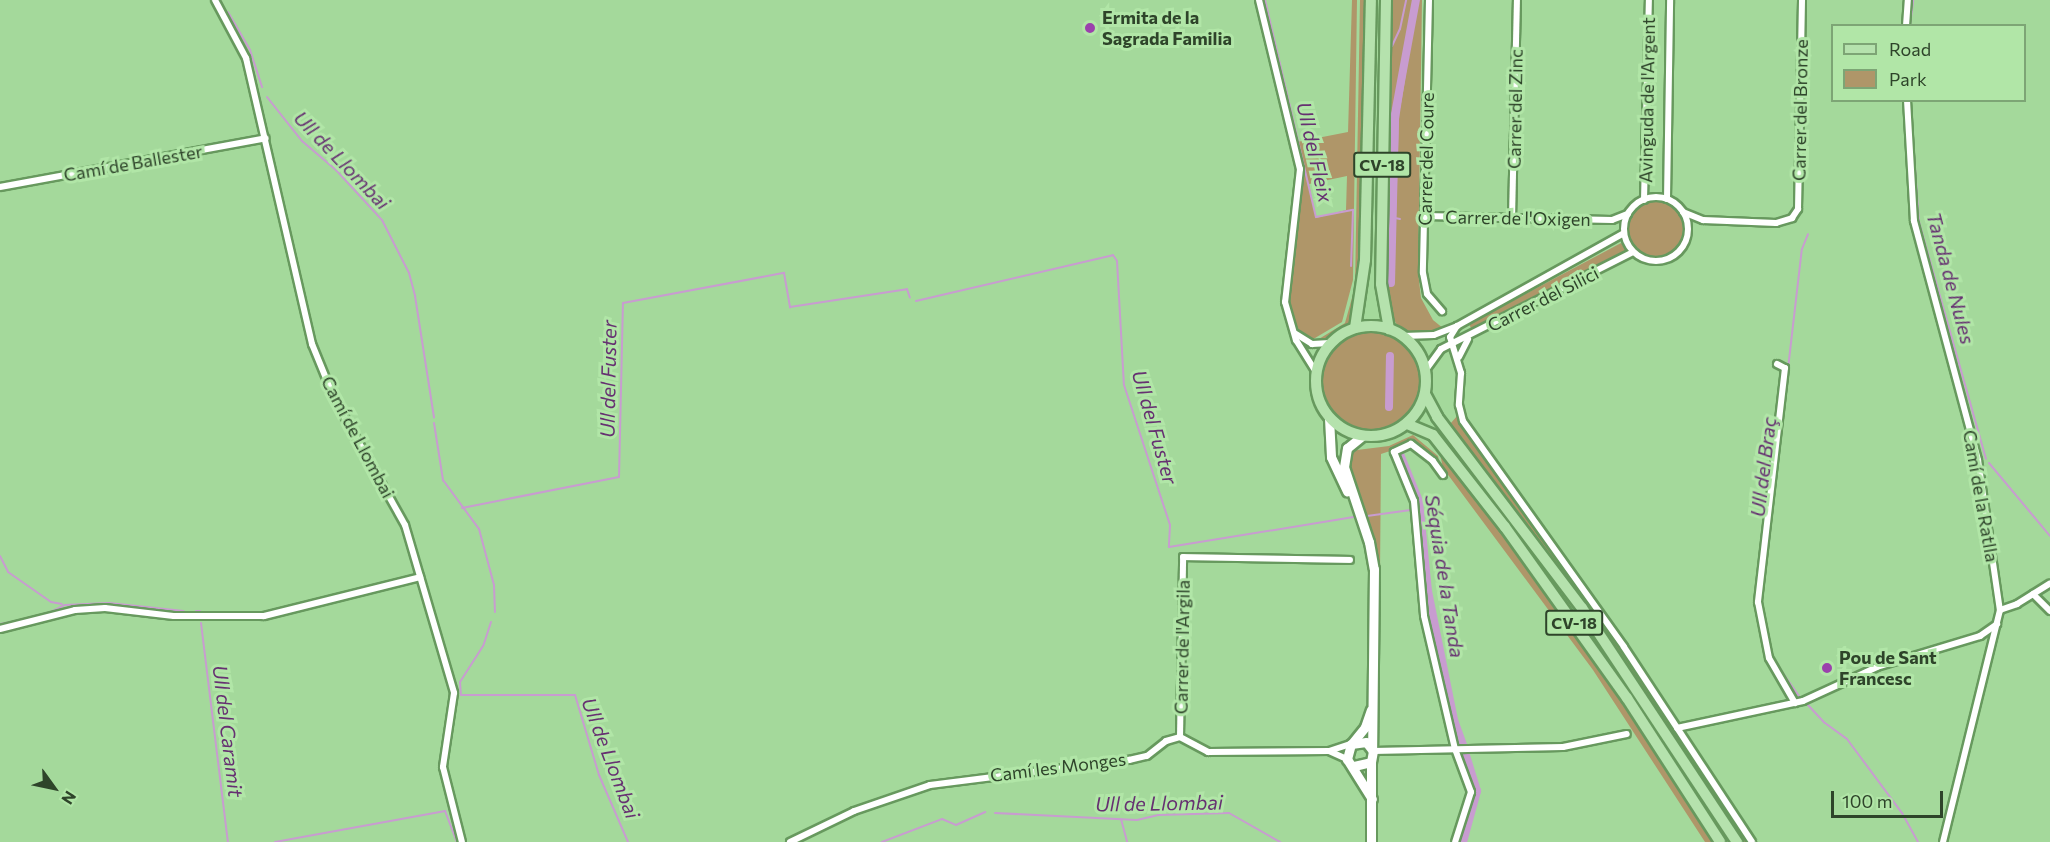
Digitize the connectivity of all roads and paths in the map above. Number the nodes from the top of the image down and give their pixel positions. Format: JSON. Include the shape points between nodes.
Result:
{"nodes":[{"id":1,"x":215,"y":0,"type":"edge"},
{"id":2,"x":1259,"y":0,"type":"edge"},
{"id":3,"x":1371,"y":0,"type":"edge"},
{"id":4,"x":1386,"y":0,"type":"edge"},
{"id":5,"x":1429,"y":0,"type":"edge"},
{"id":6,"x":1517,"y":0,"type":"edge"},
{"id":7,"x":1649,"y":0,"type":"edge"},
{"id":8,"x":1670,"y":0,"type":"edge"},
{"id":9,"x":1802,"y":0,"type":"edge"},
{"id":10,"x":1908,"y":0,"type":"edge"},
{"id":11,"x":1906,"y":24,"type":"edge"},
{"id":12,"x":1907,"y":102,"type":"edge"},
{"id":13,"x":266,"y":138,"type":"junction"},
{"id":14,"x":0,"y":187,"type":"edge"},
{"id":15,"x":1667,"y":199,"type":"junction"},
{"id":16,"x":1644,"y":200,"type":"junction"},
{"id":17,"x":1683,"y":212,"type":"junction"},
{"id":18,"x":1628,"y":214,"type":"junction"},
{"id":19,"x":1425,"y":216,"type":"junction"},
{"id":20,"x":1512,"y":218,"type":"junction"},
{"id":21,"x":1612,"y":220,"type":"junction"},
{"id":22,"x":1703,"y":220,"type":"junction"},
{"id":23,"x":1688,"y":229,"type":"junction"},
{"id":24,"x":1624,"y":230,"type":"junction"},
{"id":25,"x":1634,"y":252,"type":"junction"},
{"id":26,"x":1442,"y":311,"type":"dead end"},
{"id":27,"x":1457,"y":326,"type":"junction"},
{"id":28,"x":1355,"y":328,"type":"junction"},
{"id":29,"x":1389,"y":329,"type":"junction"},
{"id":30,"x":1293,"y":331,"type":"junction"},
{"id":31,"x":1403,"y":336,"type":"junction"},
{"id":32,"x":1469,"y":338,"type":"junction"},
{"id":33,"x":1330,"y":343,"type":"junction"},
{"id":34,"x":1452,"y":345,"type":"junction"},
{"id":35,"x":1459,"y":357,"type":"junction"},
{"id":36,"x":1777,"y":364,"type":"dead end"},
{"id":37,"x":1425,"y":371,"type":"junction"},
{"id":38,"x":1316,"y":372,"type":"junction"},
{"id":39,"x":1425,"y":394,"type":"junction"},
{"id":40,"x":1329,"y":418,"type":"junction"},
{"id":41,"x":1407,"y":424,"type":"junction"},
{"id":42,"x":1362,"y":436,"type":"junction"},
{"id":43,"x":1443,"y":475,"type":"dead end"},
{"id":44,"x":1353,"y":500,"type":"junction"},
{"id":45,"x":1350,"y":560,"type":"dead end"},
{"id":46,"x":420,"y":577,"type":"junction"},
{"id":47,"x":2050,"y":583,"type":"edge"},
{"id":48,"x":2033,"y":594,"type":"junction"},
{"id":49,"x":2001,"y":610,"type":"junction"},
{"id":50,"x":2050,"y":611,"type":"edge"},
{"id":51,"x":1997,"y":623,"type":"junction"},
{"id":52,"x":0,"y":628,"type":"edge"},
{"id":53,"x":1374,"y":696,"type":"junction"},
{"id":54,"x":1796,"y":703,"type":"junction"},
{"id":55,"x":1677,"y":728,"type":"junction"},
{"id":56,"x":1627,"y":734,"type":"dead end"},
{"id":57,"x":1180,"y":737,"type":"junction"},
{"id":58,"x":1351,"y":744,"type":"junction"},
{"id":59,"x":1455,"y":749,"type":"junction"},
{"id":60,"x":1329,"y":751,"type":"junction"},
{"id":61,"x":1372,"y":754,"type":"junction"},
{"id":62,"x":1351,"y":763,"type":"junction"},
{"id":63,"x":1372,"y":799,"type":"junction"},
{"id":64,"x":462,"y":842,"type":"edge"},
{"id":65,"x":790,"y":842,"type":"edge"},
{"id":66,"x":1371,"y":842,"type":"edge"},
{"id":67,"x":1455,"y":842,"type":"edge"},
{"id":68,"x":1720,"y":842,"type":"edge"},
{"id":69,"x":1737,"y":842,"type":"edge"},
{"id":70,"x":1752,"y":842,"type":"edge"},
{"id":71,"x":1943,"y":842,"type":"edge"}],
"edges":[{"from":1,"to":13,"type":"street","name":"Camí de Llombai","via":[[246,58]]},
{"from":2,"to":30,"type":"street","via":[[1300,169],[1298,209],[1285,279],[1285,302]]},
{"from":3,"to":28,"type":"main road","number":"CV-18","via":[[1365,260]]},
{"from":4,"to":29,"type":"main road","number":"CV-18","via":[[1381,276]]},
{"from":5,"to":19,"type":"street","name":"Carrer del Coure"},
{"from":6,"to":20,"type":"street","name":"Carrer del Zinc"},
{"from":7,"to":16,"type":"street","name":"Avinguda de l'Argent"},
{"from":8,"to":15,"type":"street","name":"Avinguda de l'Argent"},
{"from":9,"to":22,"type":"street","name":"Carrer del Bronze","via":[[1798,209],[1792,218],[1776,223]]},
{"from":10,"to":11,"type":"street"},
{"from":12,"to":49,"type":"street","name":"Camí de la Ratlla","via":[[1914,221],[1978,460]]},
{"from":13,"to":14,"type":"street","name":"Camí de Ballester"},
{"from":13,"to":46,"type":"street","name":"Camí de Llombai","via":[[312,344],[334,398],[405,525]]},
{"from":15,"to":16,"type":"street"},
{"from":15,"to":17,"type":"street"},
{"from":16,"to":18,"type":"street"},
{"from":17,"to":22,"type":"street"},
{"from":17,"to":23,"type":"street"},
{"from":18,"to":21,"type":"street","name":"Carrer de l'Oxigen"},
{"from":18,"to":24,"type":"street"},
{"from":19,"to":20,"type":"street","name":"Carrer de l'Oxigen"},
{"from":19,"to":26,"type":"street","name":"Carrer del Coure","via":[[1427,294]]},
{"from":20,"to":21,"type":"street","name":"Carrer de l'Oxigen"},
{"from":21,"to":24,"type":"street","name":"Carrer de l'Oxigen"},
{"from":22,"to":23,"type":"street"},
{"from":23,"to":25,"type":"street","via":[[1681,248],[1664,260],[1653,261]]},
{"from":24,"to":25,"type":"street"},
{"from":24,"to":27,"type":"street","name":"Carrer del Silici"},
{"from":25,"to":32,"type":"street","name":"Carrer del Silici"},
{"from":27,"to":31,"type":"street","name":"Carrer del Silici","via":[[1434,335]]},
{"from":27,"to":34,"type":"street","via":[[1450,337]]},
{"from":28,"to":29,"type":"main road","number":"CV-18"},
{"from":28,"to":33,"type":"main road"},
{"from":29,"to":31,"type":"main road","number":"CV-18"},
{"from":30,"to":33,"type":"street","via":[[1311,344]]},
{"from":30,"to":38,"type":"street"},
{"from":31,"to":37,"type":"main road","number":"CV-18","via":[[1418,351]]},
{"from":32,"to":34,"type":"street","name":"Carrer del Silici"},
{"from":32,"to":35,"type":"street"},
{"from":33,"to":38,"type":"main road"},
{"from":34,"to":35,"type":"street"},
{"from":34,"to":37,"type":"street","name":"Carrer del Silici","via":[[1436,353]]},
{"from":35,"to":55,"type":"street","via":[[1463,421]]},
{"from":36,"to":54,"type":"street","via":[[1785,368],[1758,602],[1769,658]]},
{"from":37,"to":39,"type":"main road","number":"CV-18"},
{"from":38,"to":40,"type":"main road","via":[[1317,396]]},
{"from":39,"to":41,"type":"main road"},
{"from":39,"to":69,"type":"main road","number":"CV-18","via":[[1437,417],[1582,608]]},
{"from":40,"to":42,"type":"main road"},
{"from":40,"to":44,"type":"main road","via":[[1335,473]]},
{"from":41,"to":42,"type":"main road","via":[[1389,434]]},
{"from":41,"to":68,"type":"main road","number":"CV-18","via":[[1433,435],[1505,527],[1627,698]]},
{"from":42,"to":44,"type":"main road","via":[[1347,448],[1344,460]]},
{"from":43,"to":59,"type":"street","via":[[1433,461],[1411,444],[1394,452],[1414,501],[1424,615]]},
{"from":44,"to":53,"type":"main road","via":[[1369,542],[1374,569]]},
{"from":45,"to":57,"type":"street","name":"Carrer de l'Argila","via":[[1183,556]]},
{"from":46,"to":52,"type":"street","via":[[264,616],[174,615],[105,608],[75,610]]},
{"from":46,"to":64,"type":"street","name":"Camí de Llombai","via":[[454,693],[443,767]]},
{"from":47,"to":48,"type":"street"},
{"from":48,"to":49,"type":"street"},
{"from":48,"to":50,"type":"street"},
{"from":49,"to":51,"type":"street"},
{"from":51,"to":54,"type":"street","via":[[1980,636],[1876,667]]},
{"from":51,"to":71,"type":"street"},
{"from":53,"to":58,"type":"main road","via":[[1365,727]]},
{"from":53,"to":61,"type":"main road"},
{"from":54,"to":55,"type":"street"},
{"from":55,"to":70,"type":"street"},
{"from":56,"to":59,"type":"street","via":[[1563,747]]},
{"from":57,"to":60,"type":"street","via":[[1208,752]]},
{"from":57,"to":65,"type":"street","name":"Camí les Monges","via":[[1166,741],[1147,756],[1129,760],[930,785],[854,812]]},
{"from":58,"to":60,"type":"street"},
{"from":58,"to":61,"type":"main road","via":[[1359,741]]},
{"from":58,"to":62,"type":"main road"},
{"from":59,"to":61,"type":"street"},
{"from":59,"to":67,"type":"street","via":[[1472,792]]},
{"from":60,"to":62,"type":"street"},
{"from":61,"to":62,"type":"main road"},
{"from":61,"to":63,"type":"main road"},
{"from":62,"to":63,"type":"main road"},
{"from":63,"to":66,"type":"main road"}]}
